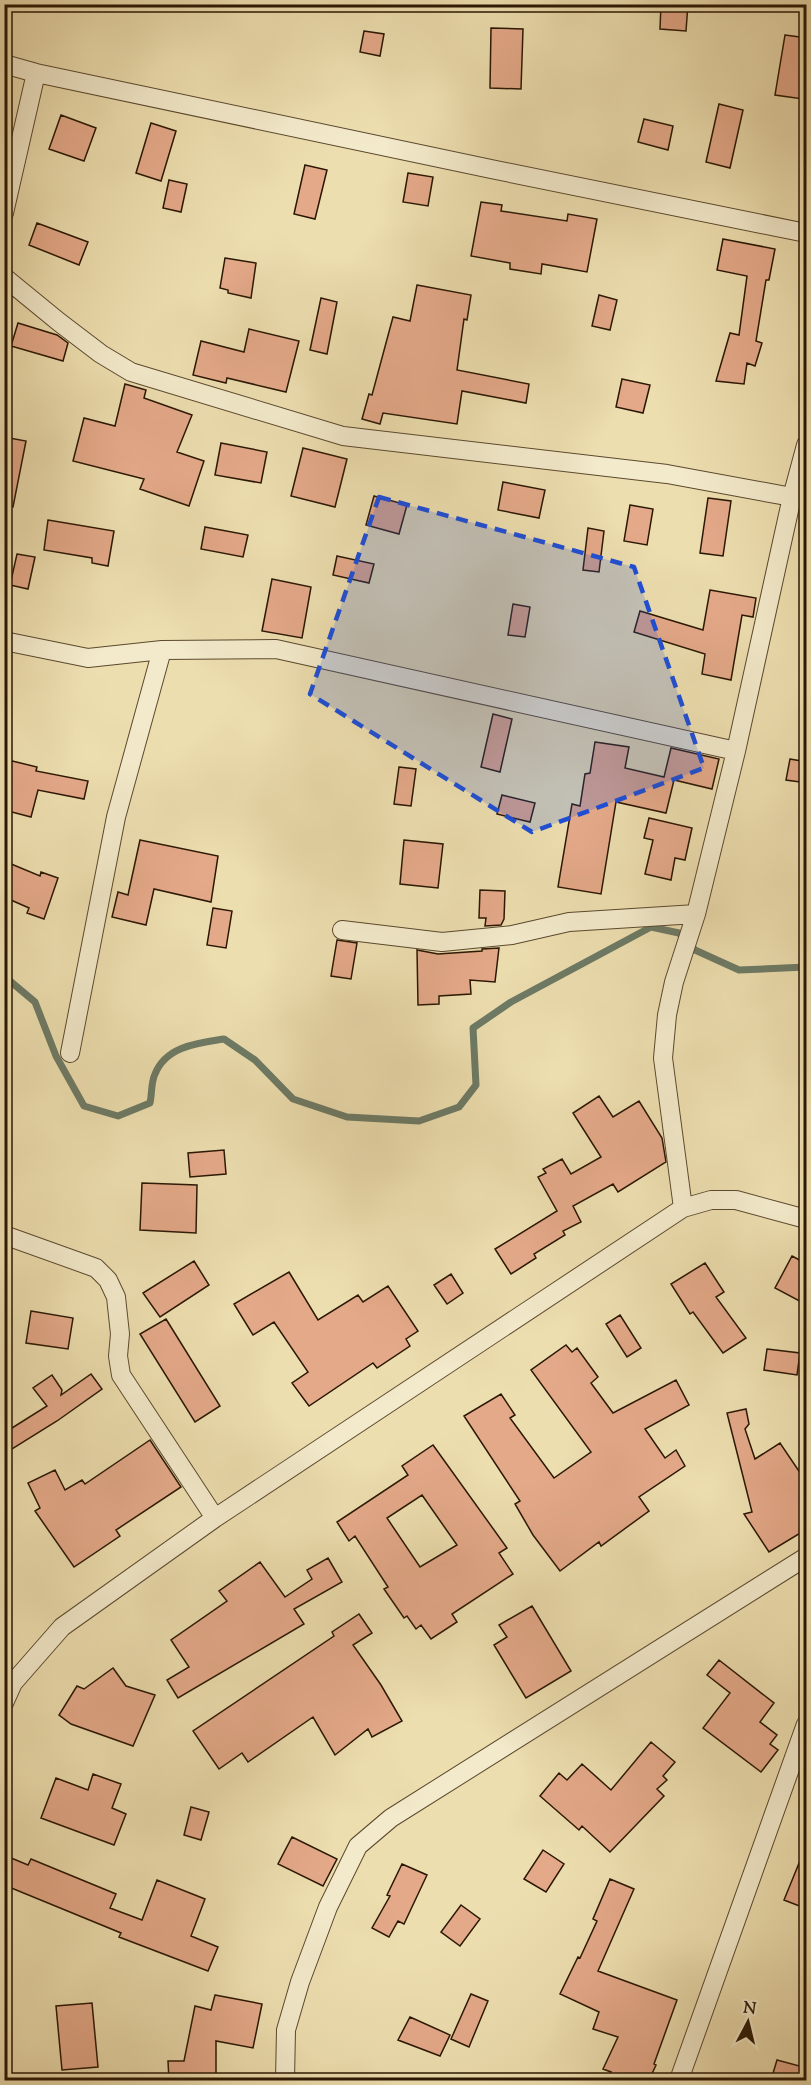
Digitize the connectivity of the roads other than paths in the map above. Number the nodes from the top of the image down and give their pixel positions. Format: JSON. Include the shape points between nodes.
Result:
{"nodes":[{"id":1,"x":4,"y":64,"type":"edge"},
{"id":2,"x":36,"y":73,"type":"junction"},
{"id":3,"x":4,"y":213,"type":"edge"},
{"id":4,"x":807,"y":233,"type":"edge"},
{"id":5,"x":4,"y":277,"type":"edge"},
{"id":6,"x":807,"y":445,"type":"edge"},
{"id":7,"x":792,"y":497,"type":"junction"},
{"id":8,"x":4,"y":641,"type":"edge"},
{"id":9,"x":162,"y":650,"type":"junction"},
{"id":10,"x":736,"y":751,"type":"junction"},
{"id":11,"x":693,"y":921,"type":"junction"},
{"id":12,"x":342,"y":930,"type":"dead end"},
{"id":13,"x":70,"y":1053,"type":"dead end"},
{"id":14,"x":683,"y":1208,"type":"junction"},
{"id":15,"x":807,"y":1219,"type":"edge"},
{"id":16,"x":4,"y":1234,"type":"edge"},
{"id":17,"x":215,"y":1518,"type":"junction"},
{"id":18,"x":807,"y":1557,"type":"edge"},
{"id":19,"x":4,"y":1703,"type":"edge"},
{"id":20,"x":807,"y":1724,"type":"edge"},
{"id":21,"x":285,"y":2080,"type":"edge"},
{"id":22,"x":679,"y":2080,"type":"edge"}],
"edges":[{"from":1,"to":2,"type":"street"},
{"from":2,"to":3,"type":"street"},
{"from":2,"to":4,"type":"street"},
{"from":5,"to":7,"type":"street","via":[[101,354],[131,372],[343,436],[667,474]]},
{"from":6,"to":7,"type":"street"},
{"from":7,"to":10,"type":"street"},
{"from":8,"to":9,"type":"street","via":[[88,658]]},
{"from":9,"to":10,"type":"street","via":[[276,649]]},
{"from":9,"to":13,"type":"street","via":[[116,817]]},
{"from":10,"to":11,"type":"street"},
{"from":11,"to":12,"type":"street","via":[[569,922],[512,935],[442,942]]},
{"from":11,"to":14,"type":"street","via":[[674,982],[663,1058]]},
{"from":14,"to":15,"type":"street","via":[[711,1200],[736,1200]]},
{"from":14,"to":17,"type":"street"},
{"from":16,"to":17,"type":"street","via":[[96,1268],[108,1280],[116,1297],[121,1375]]},
{"from":17,"to":19,"type":"street","via":[[62,1627],[14,1683]]},
{"from":18,"to":21,"type":"street","via":[[391,1818],[358,1846],[328,1907],[300,1982],[286,2030]]},
{"from":20,"to":22,"type":"street"}]}
